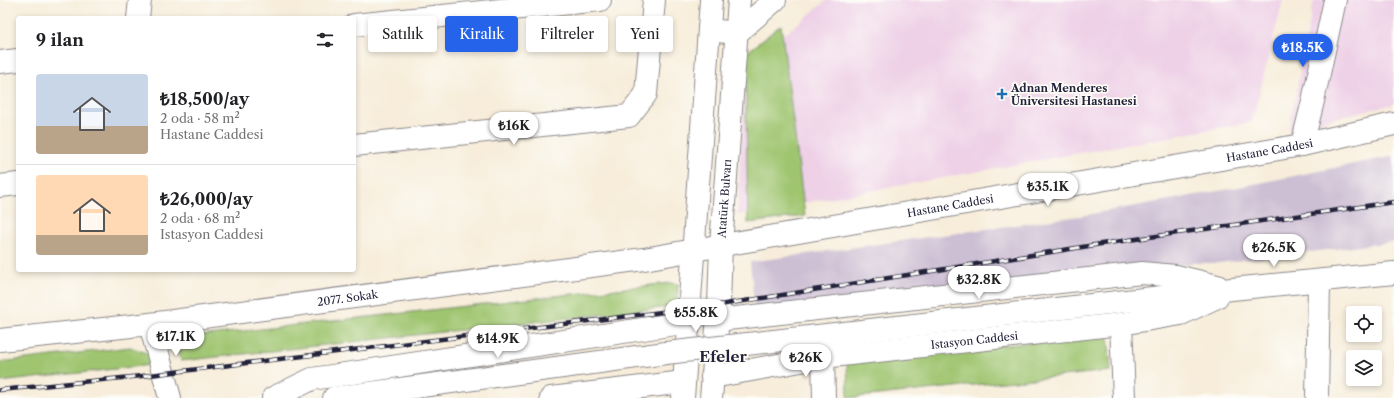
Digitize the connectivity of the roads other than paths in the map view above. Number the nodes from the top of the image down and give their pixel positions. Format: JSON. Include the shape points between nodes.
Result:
{"nodes":[{"id":1,"x":140,"y":0,"type":"edge"},
{"id":2,"x":600,"y":0,"type":"edge"},
{"id":3,"x":654,"y":0,"type":"edge"},
{"id":4,"x":711,"y":0,"type":"edge"},
{"id":5,"x":739,"y":0,"type":"edge"},
{"id":6,"x":775,"y":0,"type":"edge"},
{"id":7,"x":1335,"y":0,"type":"edge"},
{"id":8,"x":138,"y":16,"type":"edge"},
{"id":9,"x":356,"y":25,"type":"edge"},
{"id":10,"x":709,"y":30,"type":"junction"},
{"id":11,"x":737,"y":33,"type":"junction"},
{"id":12,"x":16,"y":60,"type":"edge"},
{"id":13,"x":0,"y":62,"type":"edge"},
{"id":14,"x":1394,"y":124,"type":"edge"},
{"id":15,"x":356,"y":145,"type":"edge"},
{"id":16,"x":1302,"y":145,"type":"junction"},
{"id":17,"x":16,"y":184,"type":"edge"},
{"id":18,"x":0,"y":186,"type":"edge"},
{"id":19,"x":721,"y":245,"type":"junction"},
{"id":20,"x":694,"y":250,"type":"junction"},
{"id":21,"x":1394,"y":273,"type":"edge"},
{"id":22,"x":1319,"y":281,"type":"junction"},
{"id":23,"x":1232,"y":289,"type":"junction"},
{"id":24,"x":718,"y":320,"type":"junction"},
{"id":25,"x":689,"y":322,"type":"junction"},
{"id":26,"x":150,"y":324,"type":"junction"},
{"id":27,"x":1121,"y":324,"type":"junction"},
{"id":28,"x":0,"y":340,"type":"edge"},
{"id":29,"x":823,"y":357,"type":"junction"},
{"id":30,"x":712,"y":388,"type":"edge"},
{"id":31,"x":684,"y":390,"type":"edge"},
{"id":32,"x":600,"y":395,"type":"edge"},
{"id":33,"x":170,"y":398,"type":"edge"},
{"id":34,"x":273,"y":398,"type":"edge"},
{"id":35,"x":334,"y":398,"type":"edge"},
{"id":36,"x":551,"y":398,"type":"edge"},
{"id":37,"x":824,"y":398,"type":"edge"},
{"id":38,"x":1124,"y":398,"type":"edge"},
{"id":39,"x":1317,"y":398,"type":"edge"}],
"edges":[{"from":1,"to":8,"type":"main road"},
{"from":2,"to":9,"type":"main road"},
{"from":3,"to":15,"type":"main road","via":[[646,94],[629,116]]},
{"from":4,"to":10,"type":"main road"},
{"from":5,"to":11,"type":"main road","name":"Atatürk Bulvarı"},
{"from":6,"to":11,"type":"main road"},
{"from":7,"to":16,"type":"main road"},
{"from":10,"to":11,"type":"main road"},
{"from":10,"to":20,"type":"main road"},
{"from":11,"to":19,"type":"main road","name":"Atatürk Bulvarı"},
{"from":12,"to":13,"type":"main road"},
{"from":14,"to":16,"type":"main road","name":"Hastane Caddesi"},
{"from":16,"to":19,"type":"main road","name":"Hastane Caddesi"},
{"from":17,"to":18,"type":"main road"},
{"from":19,"to":20,"type":"main road","name":"Hastane Caddesi"},
{"from":19,"to":24,"type":"main road","name":"Atatürk Bulvarı"},
{"from":20,"to":25,"type":"main road"},
{"from":20,"to":26,"type":"main road","name":"2077. Sokak","via":[[637,260]]},
{"from":21,"to":22,"type":"main road"},
{"from":22,"to":23,"type":"main road"},
{"from":22,"to":39,"type":"main road"},
{"from":23,"to":24,"type":"main road","via":[[1176,276],[1142,273]]},
{"from":23,"to":27,"type":"main road","name":"Istasyon Caddesi","via":[[1181,314]]},
{"from":23,"to":35,"type":"main road","bridge":true,"via":[[666,353]]},
{"from":24,"to":30,"type":"main road","name":"Atatürk Bulvarı"},
{"from":25,"to":31,"type":"main road"},
{"from":25,"to":34,"type":"main road","via":[[312,379]]},
{"from":26,"to":28,"type":"main road","name":"2077. Sokak"},
{"from":26,"to":33,"type":"main road"},
{"from":27,"to":29,"type":"main road","name":"Istasyon Caddesi"},
{"from":27,"to":38,"type":"main road"},
{"from":29,"to":30,"type":"main road","name":"Istasyon Caddesi"},
{"from":29,"to":37,"type":"main road"},
{"from":31,"to":32,"type":"main road"},
{"from":32,"to":36,"type":"main road"}]}
